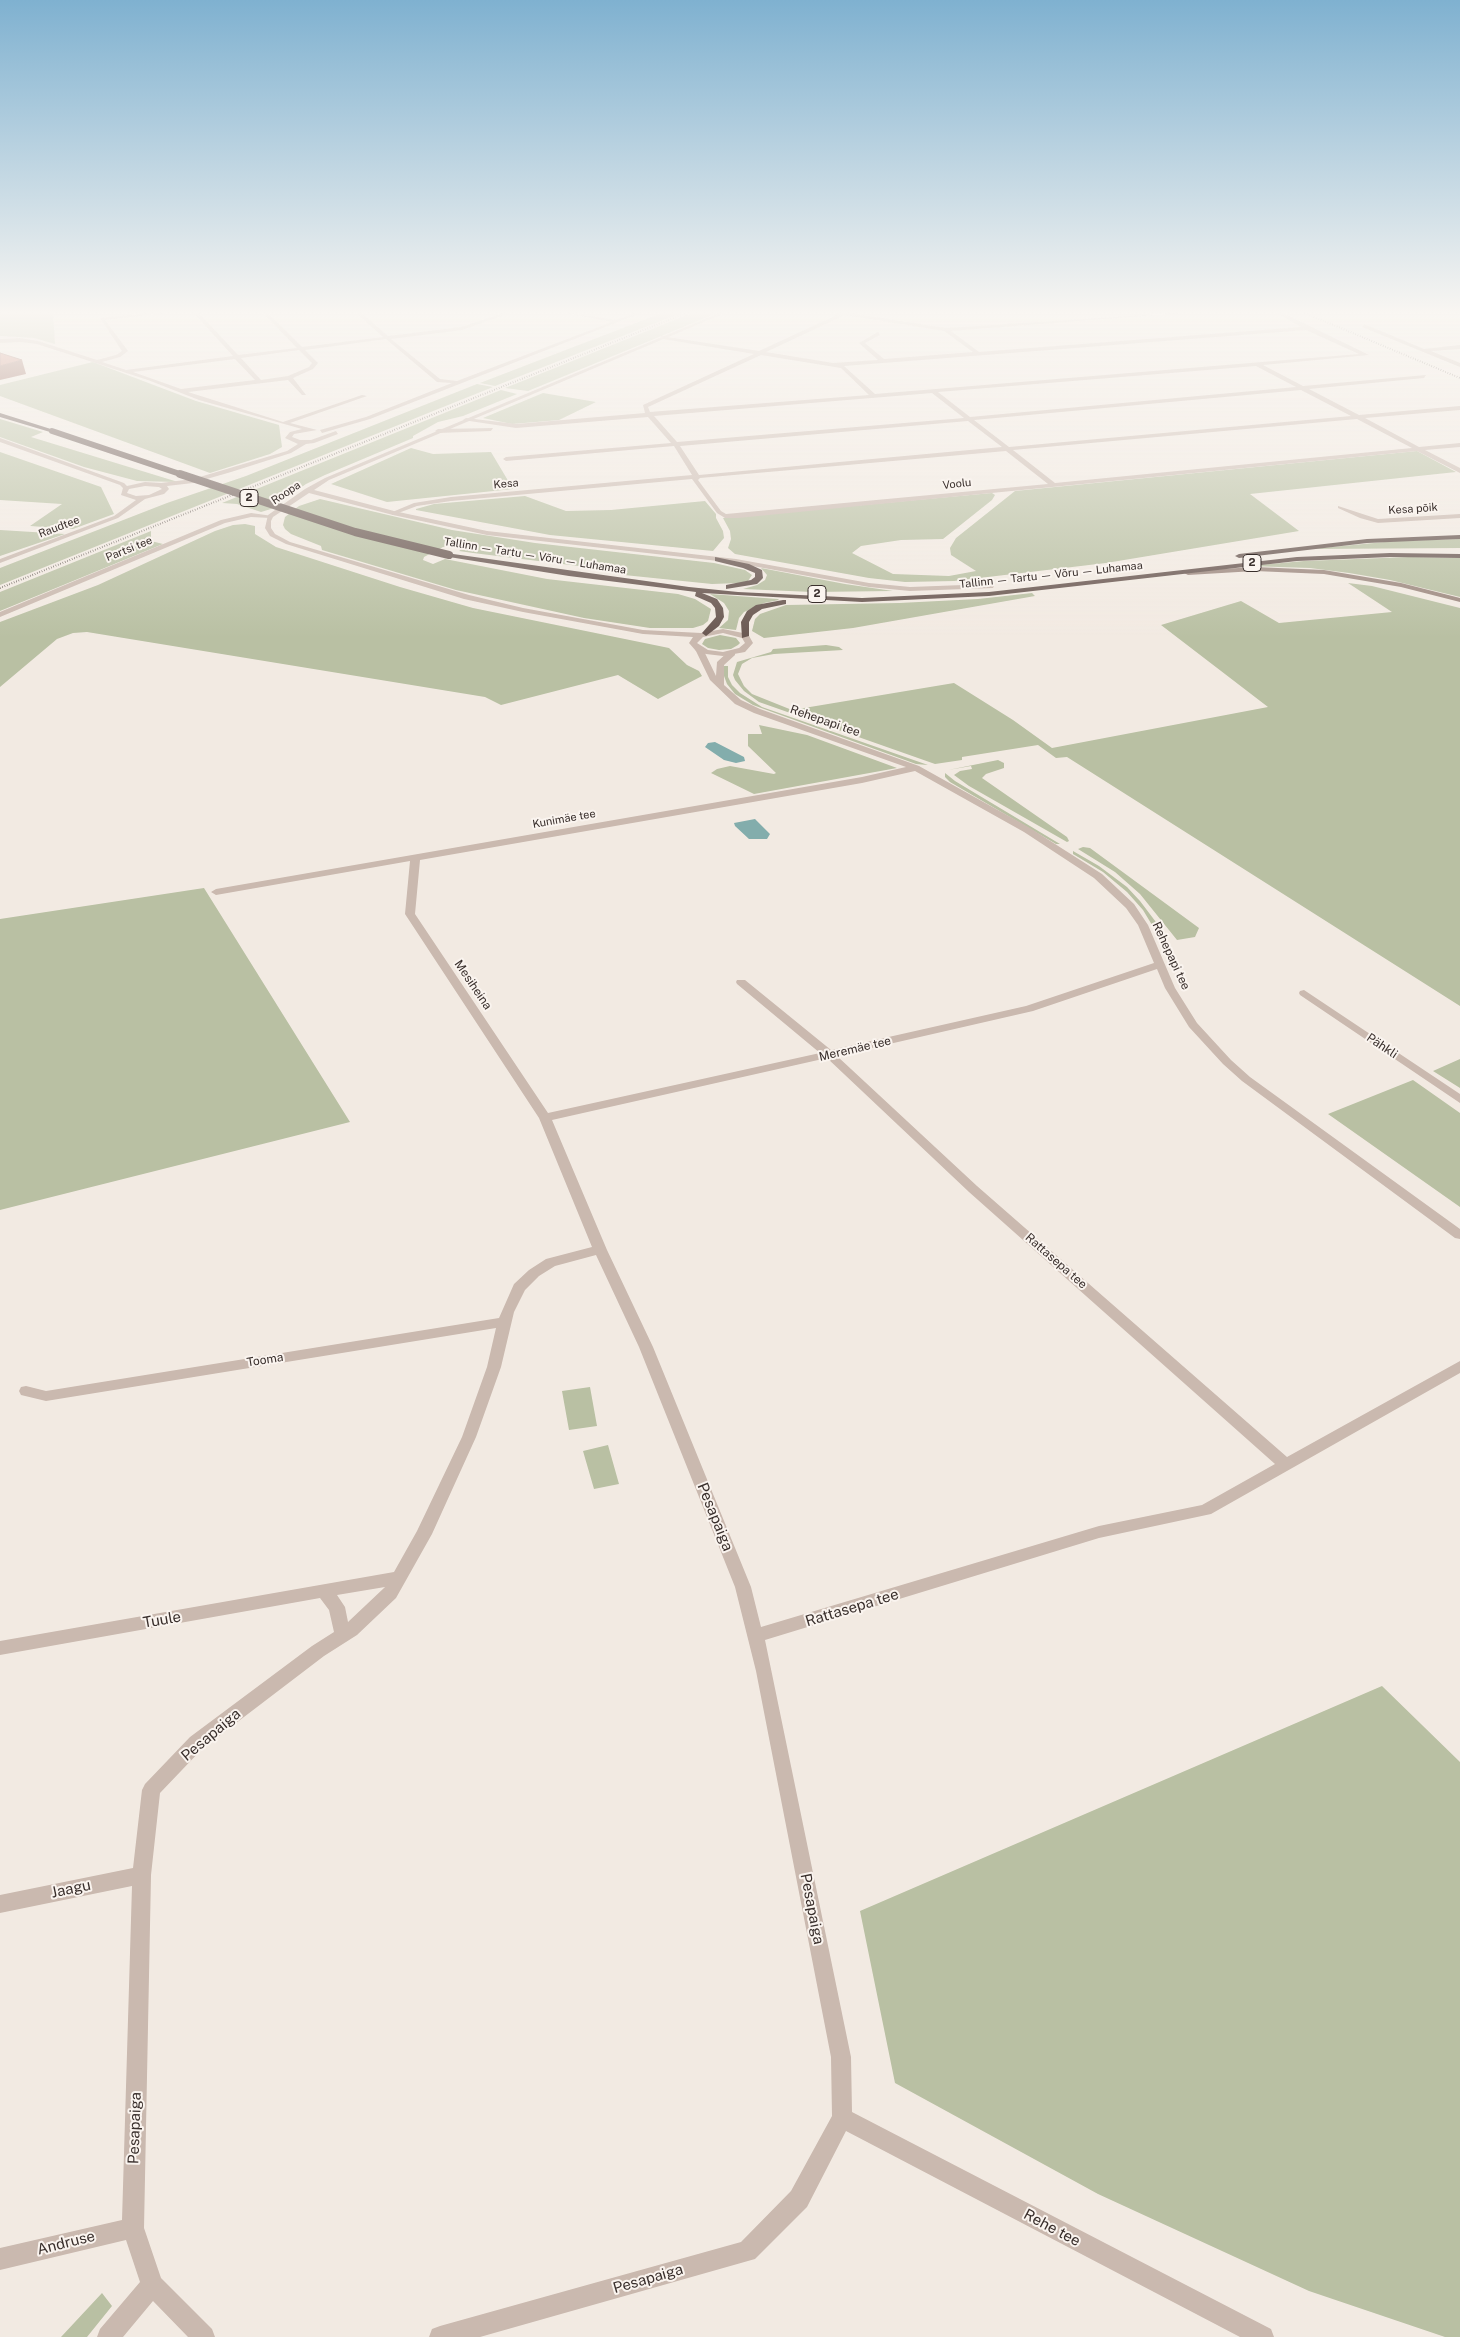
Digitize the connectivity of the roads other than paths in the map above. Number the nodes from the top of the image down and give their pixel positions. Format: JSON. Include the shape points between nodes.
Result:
{"nodes":[{"id":1,"x":19,"y":420,"type":"edge"},
{"id":2,"x":24,"y":420,"type":"edge"},
{"id":3,"x":272,"y":420,"type":"edge"},
{"id":4,"x":290,"y":420,"type":"edge"},
{"id":5,"x":466,"y":420,"type":"joint"},
{"id":6,"x":588,"y":420,"type":"edge"},
{"id":7,"x":654,"y":420,"type":"edge"},
{"id":8,"x":945,"y":420,"type":"edge"},
{"id":9,"x":971,"y":420,"type":"edge"},
{"id":10,"x":1325,"y":420,"type":"edge"},
{"id":11,"x":1364,"y":420,"type":"edge"},
{"id":12,"x":360,"y":421,"type":"joint"},
{"id":13,"x":479,"y":422,"type":"junction"},
{"id":14,"x":281,"y":423,"type":"junction"},
{"id":15,"x":33,"y":424,"type":"junction"},
{"id":16,"x":516,"y":426,"type":"junction"},
{"id":17,"x":314,"y":430,"type":"junction"},
{"id":18,"x":52,"y":431,"type":"joint"},
{"id":19,"x":322,"y":431,"type":"junction"},
{"id":20,"x":438,"y":431,"type":"junction"},
{"id":21,"x":465,"y":431,"type":"junction"},
{"id":22,"x":291,"y":436,"type":"junction"},
{"id":23,"x":326,"y":437,"type":"junction"},
{"id":24,"x":0,"y":440,"type":"edge"},
{"id":25,"x":305,"y":442,"type":"junction"},
{"id":26,"x":675,"y":444,"type":"junction"},
{"id":27,"x":1460,"y":445,"type":"edge"},
{"id":28,"x":1417,"y":448,"type":"junction"},
{"id":29,"x":1008,"y":449,"type":"junction"},
{"id":30,"x":284,"y":454,"type":"junction"},
{"id":31,"x":506,"y":459,"type":"dead end"},
{"id":32,"x":1460,"y":471,"type":"edge"},
{"id":33,"x":91,"y":473,"type":"junction"},
{"id":34,"x":697,"y":478,"type":"junction"},
{"id":35,"x":145,"y":484,"type":"junction"},
{"id":36,"x":1053,"y":484,"type":"junction"},
{"id":37,"x":163,"y":488,"type":"junction"},
{"id":38,"x":308,"y":490,"type":"junction"},
{"id":39,"x":126,"y":492,"type":"junction"},
{"id":40,"x":298,"y":496,"type":"junction"},
{"id":41,"x":334,"y":497,"type":"junction"},
{"id":42,"x":143,"y":498,"type":"junction"},
{"id":43,"x":1340,"y":507,"type":"dead end"},
{"id":44,"x":124,"y":510,"type":"junction"},
{"id":45,"x":393,"y":513,"type":"junction"},
{"id":46,"x":270,"y":516,"type":"junction"},
{"id":47,"x":1460,"y":516,"type":"edge"},
{"id":48,"x":1460,"y":537,"type":"edge"},
{"id":49,"x":1460,"y":550,"type":"edge"},
{"id":50,"x":1460,"y":556,"type":"edge"},
{"id":51,"x":718,"y":559,"type":"junction"},
{"id":52,"x":0,"y":561,"type":"edge"},
{"id":53,"x":1181,"y":565,"type":"junction"},
{"id":54,"x":1115,"y":580,"type":"junction"},
{"id":55,"x":644,"y":583,"type":"junction"},
{"id":56,"x":990,"y":586,"type":"junction"},
{"id":57,"x":862,"y":600,"type":"junction"},
{"id":58,"x":1460,"y":600,"type":"edge"},
{"id":59,"x":0,"y":615,"type":"edge"},
{"id":60,"x":643,"y":632,"type":"junction"},
{"id":61,"x":704,"y":634,"type":"junction"},
{"id":62,"x":744,"y":636,"type":"junction"},
{"id":63,"x":696,"y":646,"type":"junction"},
{"id":64,"x":732,"y":653,"type":"junction"},
{"id":65,"x":720,"y":685,"type":"junction"},
{"id":66,"x":916,"y":768,"type":"junction"},
{"id":67,"x":415,"y":858,"type":"junction"},
{"id":68,"x":216,"y":892,"type":"dead end"},
{"id":69,"x":1161,"y":964,"type":"junction"},
{"id":70,"x":741,"y":982,"type":"dead end"},
{"id":71,"x":1304,"y":993,"type":"dead end"},
{"id":72,"x":830,"y":1055,"type":"junction"},
{"id":73,"x":1460,"y":1099,"type":"edge"},
{"id":74,"x":545,"y":1118,"type":"junction"},
{"id":75,"x":1460,"y":1235,"type":"edge"},
{"id":76,"x":600,"y":1250,"type":"junction"},
{"id":77,"x":504,"y":1322,"type":"junction"},
{"id":78,"x":1460,"y":1366,"type":"edge"},
{"id":79,"x":26,"y":1390,"type":"dead end"},
{"id":80,"x":1285,"y":1464,"type":"junction"},
{"id":81,"x":397,"y":1578,"type":"junction"},
{"id":82,"x":324,"y":1592,"type":"junction"},
{"id":83,"x":343,"y":1635,"type":"junction"},
{"id":84,"x":756,"y":1636,"type":"junction"},
{"id":85,"x":0,"y":1648,"type":"edge"},
{"id":86,"x":142,"y":1875,"type":"junction"},
{"id":87,"x":0,"y":1904,"type":"edge"},
{"id":88,"x":842,"y":2118,"type":"junction"},
{"id":89,"x":133,"y":2228,"type":"junction"},
{"id":90,"x":0,"y":2259,"type":"edge"},
{"id":91,"x":152,"y":2285,"type":"junction"},
{"id":92,"x":108,"y":2337,"type":"edge"},
{"id":93,"x":204,"y":2337,"type":"edge"},
{"id":94,"x":440,"y":2337,"type":"edge"},
{"id":95,"x":1263,"y":2337,"type":"edge"}],
"edges":[{"from":1,"to":15,"type":"highway","number":"2"},
{"from":2,"to":15,"type":"highway","number":"2"},
{"from":3,"to":14,"type":"street"},
{"from":4,"to":14,"type":"street"},
{"from":5,"to":13,"type":"street"},
{"from":5,"to":20,"type":"street","name":"Roopa"},
{"from":6,"to":16,"type":"street"},
{"from":7,"to":26,"type":"street"},
{"from":8,"to":26,"type":"street"},
{"from":9,"to":29,"type":"street"},
{"from":10,"to":29,"type":"street","name":"Kesa"},
{"from":11,"to":28,"type":"street"},
{"from":12,"to":19,"type":"street","name":"Raudtee"},
{"from":12,"to":23,"type":"street","name":"Raudtee"},
{"from":13,"to":16,"type":"street"},
{"from":13,"to":21,"type":"street","via":[[481,427]]},
{"from":14,"to":17,"type":"street"},
{"from":14,"to":22,"type":"street","via":[[290,429]]},
{"from":15,"to":18,"type":"highway","number":"2"},
{"from":16,"to":21,"type":"street"},
{"from":17,"to":19,"type":"street","name":"Raudtee"},
{"from":17,"to":22,"type":"street","name":"Raudtee"},
{"from":18,"to":55,"type":"highway","name":"Tallinn — Tartu — Võru — Luhamaa","number":"2","bridge":true,"via":[[355,532],[449,555]]},
{"from":19,"to":23,"type":"street"},
{"from":20,"to":21,"type":"street"},
{"from":20,"to":38,"type":"street","name":"Roopa"},
{"from":22,"to":25,"type":"street","name":"Raudtee"},
{"from":22,"to":30,"type":"street"},
{"from":23,"to":25,"type":"street","name":"Raudtee"},
{"from":24,"to":33,"type":"street"},
{"from":25,"to":30,"type":"street","name":"Raudtee"},
{"from":26,"to":31,"type":"street"},
{"from":26,"to":34,"type":"street"},
{"from":27,"to":28,"type":"street","name":"Voolu"},
{"from":28,"to":32,"type":"street"},
{"from":28,"to":36,"type":"street","name":"Voolu"},
{"from":29,"to":34,"type":"street","name":"Kesa"},
{"from":29,"to":36,"type":"street"},
{"from":30,"to":37,"type":"street","name":"Raudtee","via":[[204,481]]},
{"from":33,"to":35,"type":"street"},
{"from":33,"to":39,"type":"street","via":[[122,484]]},
{"from":34,"to":36,"type":"street","name":"Voolu","via":[[695,480],[713,506],[725,516]]},
{"from":34,"to":45,"type":"street","name":"Kesa","via":[[444,499],[416,504]]},
{"from":35,"to":37,"type":"street","name":"Raudtee"},
{"from":35,"to":39,"type":"street","name":"Raudtee"},
{"from":37,"to":42,"type":"street","name":"Raudtee","via":[[157,495]]},
{"from":38,"to":40,"type":"street","name":"Roopa"},
{"from":38,"to":41,"type":"street"},
{"from":39,"to":42,"type":"street","name":"Raudtee"},
{"from":39,"to":44,"type":"street"},
{"from":40,"to":41,"type":"street"},
{"from":40,"to":46,"type":"street","name":"Roopa"},
{"from":41,"to":45,"type":"street"},
{"from":42,"to":44,"type":"street","name":"Raudtee"},
{"from":43,"to":47,"type":"street","name":"Kesa põik","via":[[1378,522]]},
{"from":44,"to":52,"type":"street","name":"Raudtee","via":[[116,517]]},
{"from":45,"to":51,"type":"street","via":[[487,533]]},
{"from":46,"to":59,"type":"street","name":"Partsi tee","via":[[223,521]]},
{"from":46,"to":60,"type":"street","via":[[268,528],[272,535],[313,552],[476,599]]},
{"from":48,"to":53,"type":"highway","via":[[1273,550]]},
{"from":49,"to":53,"type":"highway","name":"Tallinn — Tartu — Võru — Luhamaa","number":"2","via":[[1331,551]]},
{"from":50,"to":54,"type":"highway","name":"Tallinn — Tartu — Võru — Luhamaa","number":"2","via":[[1390,554],[1297,559]]},
{"from":51,"to":55,"type":"highway","via":[[753,568],[759,572],[759,578],[748,585],[731,587]]},
{"from":51,"to":56,"type":"street","via":[[887,587]]},
{"from":53,"to":56,"type":"highway","name":"Tallinn — Tartu — Võru — Luhamaa","number":"2"},
{"from":54,"to":57,"type":"highway","name":"Tallinn — Tartu — Võru — Luhamaa","number":"2","via":[[989,594]]},
{"from":54,"to":58,"type":"main road","via":[[1212,571],[1288,570],[1362,577]]},
{"from":55,"to":56,"type":"highway","name":"Tallinn — Tartu — Võru — Luhamaa","number":"2","via":[[806,594],[878,594]]},
{"from":55,"to":57,"type":"highway","name":"Tallinn — Tartu — Võru — Luhamaa","number":"2","via":[[738,594]]},
{"from":55,"to":61,"type":"highway","via":[[700,594],[714,601],[720,608],[720,616]]},
{"from":57,"to":62,"type":"highway","via":[[790,601],[759,607],[745,622]]},
{"from":60,"to":61,"type":"street"},
{"from":60,"to":63,"type":"street"},
{"from":61,"to":62,"type":"street","via":[[723,631]]},
{"from":61,"to":63,"type":"street","via":[[696,637]]},
{"from":62,"to":64,"type":"street","via":[[748,640],[747,647]]},
{"from":63,"to":64,"type":"street","via":[[714,653]]},
{"from":63,"to":65,"type":"street","name":"Rehepapi tee"},
{"from":64,"to":65,"type":"street","via":[[720,664]]},
{"from":65,"to":66,"type":"street","name":"Rehepapi tee","via":[[738,702],[757,711]]},
{"from":66,"to":67,"type":"street","name":"Kunimäe tee"},
{"from":66,"to":69,"type":"street","name":"Rehepapi tee","via":[[1027,830],[1098,876],[1130,906],[1143,925]]},
{"from":67,"to":68,"type":"street","name":"Kunimäe tee"},
{"from":67,"to":74,"type":"street","name":"Mesiheina","via":[[410,914]]},
{"from":69,"to":72,"type":"street","name":"Meremäe tee","via":[[1029,1009]]},
{"from":69,"to":75,"type":"street","name":"Rehepapi tee","via":[[1170,988],[1193,1025],[1227,1062]]},
{"from":70,"to":72,"type":"street","name":"Rattasepa tee"},
{"from":71,"to":73,"type":"street","name":"Pähkli"},
{"from":72,"to":74,"type":"street","name":"Meremäe tee"},
{"from":72,"to":80,"type":"street","name":"Rattasepa tee","via":[[973,1188]]},
{"from":74,"to":76,"type":"street","name":"Pesapaiga"},
{"from":76,"to":77,"type":"street","name":"Pesapaiga","via":[[551,1262],[534,1273],[519,1287]]},
{"from":76,"to":84,"type":"street","name":"Pesapaiga","via":[[646,1347],[743,1588]]},
{"from":77,"to":79,"type":"street","name":"Tooma","via":[[46,1396]]},
{"from":77,"to":81,"type":"street","name":"Pesapaiga","via":[[494,1367],[469,1437],[424,1534]]},
{"from":78,"to":80,"type":"street","name":"Rattasepa tee"},
{"from":80,"to":84,"type":"street","name":"Rattasepa tee","via":[[1206,1510],[1099,1532]]},
{"from":81,"to":82,"type":"street","name":"Tuule"},
{"from":81,"to":83,"type":"street","name":"Pesapaiga","via":[[390,1593]]},
{"from":82,"to":83,"type":"street","via":[[337,1607]]},
{"from":82,"to":85,"type":"street","name":"Tuule"},
{"from":83,"to":86,"type":"street","name":"Pesapaiga","via":[[196,1743],[151,1790]]},
{"from":84,"to":88,"type":"street","name":"Pesapaiga","via":[[841,2057]]},
{"from":86,"to":87,"type":"street","name":"Jaagu"},
{"from":86,"to":89,"type":"street","name":"Pesapaiga"},
{"from":88,"to":94,"type":"street","name":"Pesapaiga","via":[[799,2200],[747,2251]]},
{"from":88,"to":95,"type":"street","name":"Rehe tee"},
{"from":89,"to":90,"type":"street","name":"Andruse"},
{"from":89,"to":91,"type":"street","name":"Pesapaiga"},
{"from":91,"to":92,"type":"street"},
{"from":91,"to":93,"type":"street","name":"Pesapaiga"}]}
